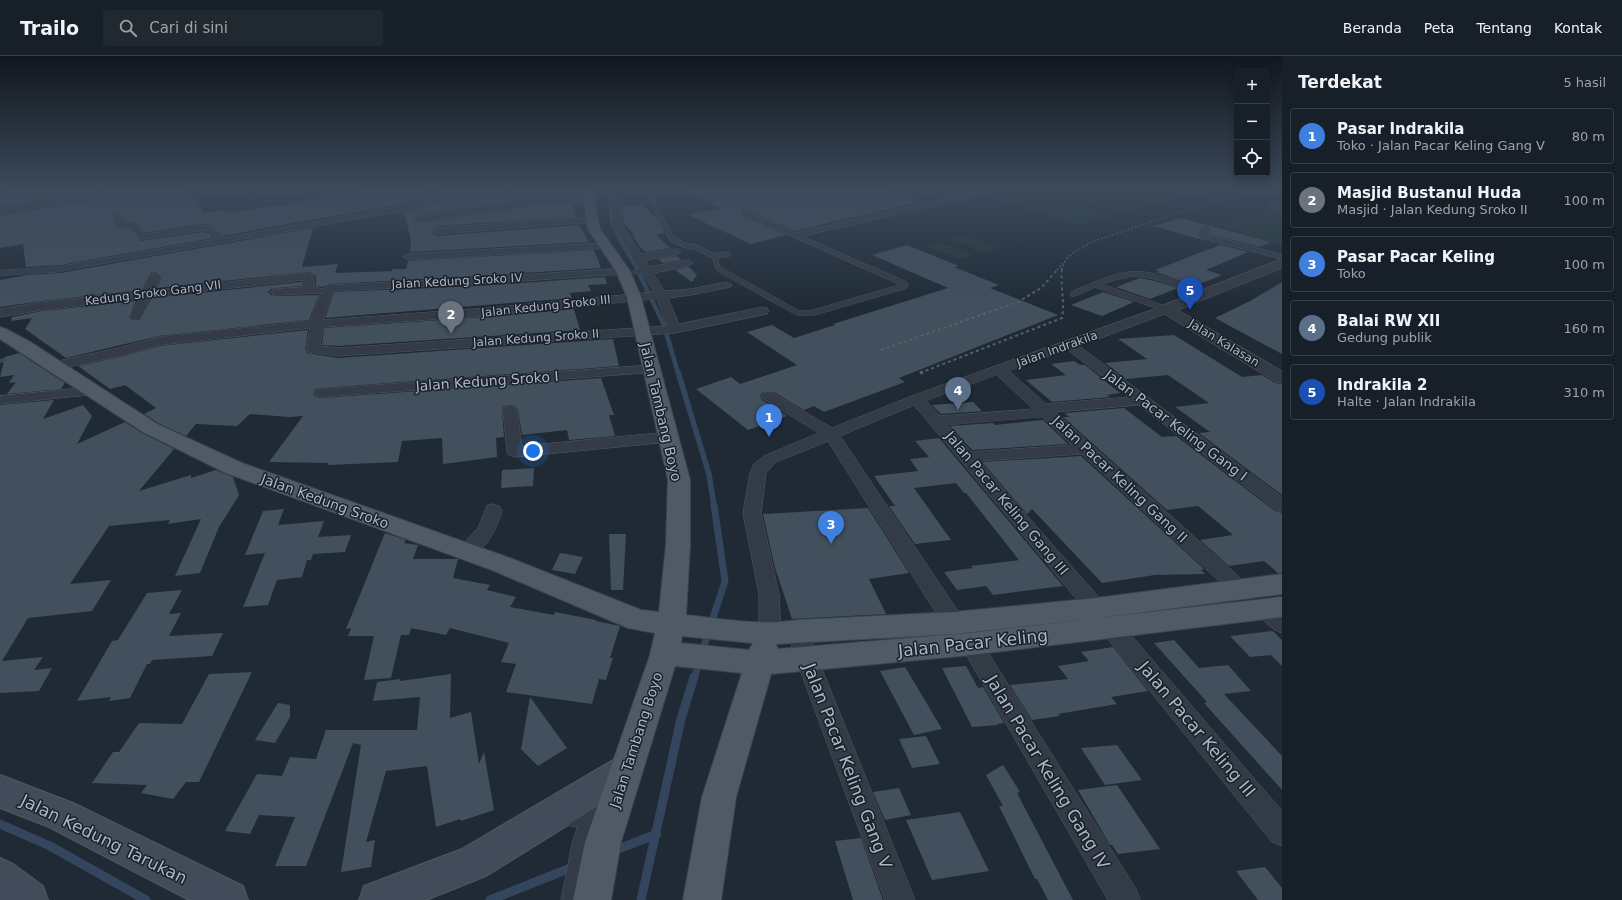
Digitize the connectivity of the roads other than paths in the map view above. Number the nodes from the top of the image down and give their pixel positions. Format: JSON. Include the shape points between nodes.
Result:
{"nodes":[{"id":1,"x":136,"y":228,"type":"edge"},
{"id":2,"x":201,"y":228,"type":"edge"},
{"id":3,"x":206,"y":228,"type":"edge"},
{"id":4,"x":287,"y":228,"type":"edge"},
{"id":5,"x":461,"y":228,"type":"edge"},
{"id":6,"x":594,"y":228,"type":"edge"},
{"id":7,"x":620,"y":228,"type":"edge"},
{"id":8,"x":666,"y":228,"type":"edge"},
{"id":9,"x":781,"y":228,"type":"edge"},
{"id":10,"x":825,"y":228,"type":"edge"},
{"id":11,"x":1206,"y":229,"type":"dead end"},
{"id":12,"x":436,"y":230,"type":"dead end"},
{"id":13,"x":796,"y":235,"type":"junction"},
{"id":14,"x":220,"y":240,"type":"junction"},
{"id":15,"x":605,"y":246,"type":"junction"},
{"id":16,"x":676,"y":252,"type":"dead end"},
{"id":17,"x":728,"y":254,"type":"dead end"},
{"id":18,"x":714,"y":256,"type":"junction"},
{"id":19,"x":408,"y":257,"type":"dead end"},
{"id":20,"x":638,"y":258,"type":"junction"},
{"id":21,"x":688,"y":263,"type":"dead end"},
{"id":22,"x":1281,"y":263,"type":"edge"},
{"id":23,"x":633,"y":272,"type":"junction"},
{"id":24,"x":0,"y":273,"type":"edge"},
{"id":25,"x":156,"y":276,"type":"dead end"},
{"id":26,"x":1096,"y":285,"type":"junction"},
{"id":27,"x":726,"y":286,"type":"dead end"},
{"id":28,"x":328,"y":289,"type":"junction"},
{"id":29,"x":308,"y":290,"type":"junction"},
{"id":30,"x":276,"y":292,"type":"dead end"},
{"id":31,"x":144,"y":294,"type":"junction"},
{"id":32,"x":1073,"y":294,"type":"dead end"},
{"id":33,"x":1205,"y":294,"type":"junction"},
{"id":34,"x":659,"y":295,"type":"junction"},
{"id":35,"x":638,"y":297,"type":"junction"},
{"id":36,"x":1166,"y":309,"type":"junction"},
{"id":37,"x":763,"y":311,"type":"dead end"},
{"id":38,"x":0,"y":313,"type":"edge"},
{"id":39,"x":136,"y":316,"type":"dead end"},
{"id":40,"x":316,"y":324,"type":"junction"},
{"id":41,"x":672,"y":329,"type":"junction"},
{"id":42,"x":647,"y":331,"type":"junction"},
{"id":43,"x":0,"y":332,"type":"edge"},
{"id":44,"x":1070,"y":345,"type":"junction"},
{"id":45,"x":54,"y":366,"type":"junction"},
{"id":46,"x":652,"y":369,"type":"junction"},
{"id":47,"x":999,"y":370,"type":"junction"},
{"id":48,"x":1282,"y":378,"type":"edge"},
{"id":49,"x":92,"y":391,"type":"junction"},
{"id":50,"x":321,"y":393,"type":"dead end"},
{"id":51,"x":768,"y":396,"type":"dead end"},
{"id":52,"x":917,"y":399,"type":"junction"},
{"id":53,"x":0,"y":400,"type":"edge"},
{"id":54,"x":1144,"y":400,"type":"junction"},
{"id":55,"x":510,"y":410,"type":"dead end"},
{"id":56,"x":1045,"y":410,"type":"junction"},
{"id":57,"x":937,"y":421,"type":"junction"},
{"id":58,"x":831,"y":434,"type":"junction"},
{"id":59,"x":669,"y":437,"type":"junction"},
{"id":60,"x":1088,"y":449,"type":"junction"},
{"id":61,"x":969,"y":457,"type":"junction"},
{"id":62,"x":1282,"y":506,"type":"edge"},
{"id":63,"x":493,"y":510,"type":"dead end"},
{"id":64,"x":466,"y":551,"type":"junction"},
{"id":65,"x":1282,"y":584,"type":"edge"},
{"id":66,"x":1240,"y":589,"type":"junction"},
{"id":67,"x":1277,"y":614,"type":"edge"},
{"id":68,"x":1103,"y":617,"type":"junction"},
{"id":69,"x":954,"y":623,"type":"junction"},
{"id":70,"x":675,"y":625,"type":"junction"},
{"id":71,"x":784,"y":632,"type":"junction"},
{"id":72,"x":971,"y":644,"type":"junction"},
{"id":73,"x":670,"y":654,"type":"junction"},
{"id":74,"x":807,"y":659,"type":"junction"},
{"id":75,"x":746,"y":662,"type":"junction"},
{"id":76,"x":625,"y":771,"type":"junction"},
{"id":77,"x":0,"y":791,"type":"edge"},
{"id":78,"x":563,"y":808,"type":"junction"},
{"id":79,"x":1282,"y":832,"type":"edge"},
{"id":80,"x":596,"y":843,"type":"junction"},
{"id":81,"x":0,"y":877,"type":"edge"},
{"id":82,"x":29,"y":900,"type":"edge"},
{"id":83,"x":229,"y":900,"type":"edge"},
{"id":84,"x":378,"y":900,"type":"edge"},
{"id":85,"x":579,"y":900,"type":"edge"},
{"id":86,"x":592,"y":900,"type":"edge"},
{"id":87,"x":702,"y":900,"type":"edge"},
{"id":88,"x":900,"y":900,"type":"edge"},
{"id":89,"x":1125,"y":900,"type":"edge"}],
"edges":[{"from":1,"to":2,"type":"lane","via":[[141,237]]},
{"from":3,"to":14,"type":"lane"},
{"from":4,"to":14,"type":"lane"},
{"from":5,"to":12,"type":"street"},
{"from":6,"to":15,"type":"main road","name":"Jalan Tambang Boyo"},
{"from":7,"to":20,"type":"street"},
{"from":8,"to":18,"type":"lane","via":[[672,239]]},
{"from":9,"to":13,"type":"lane"},
{"from":10,"to":13,"type":"lane"},
{"from":11,"to":22,"type":"lane","via":[[1201,233],[1205,236]]},
{"from":13,"to":18,"type":"lane","via":[[905,286],[812,313],[798,313],[718,268]]},
{"from":14,"to":24,"type":"lane","via":[[110,261]]},
{"from":15,"to":19,"type":"street"},
{"from":15,"to":23,"type":"main road","name":"Jalan Tambang Boyo"},
{"from":16,"to":20,"type":"street"},
{"from":17,"to":18,"type":"lane"},
{"from":20,"to":23,"type":"street"},
{"from":21,"to":23,"type":"street","name":"Jalan Kedung Sroko IV"},
{"from":22,"to":33,"type":"street","name":"Jalan Indrakila"},
{"from":23,"to":28,"type":"street","name":"Jalan Kedung Sroko IV"},
{"from":23,"to":34,"type":"street"},
{"from":23,"to":35,"type":"main road","name":"Jalan Tambang Boyo"},
{"from":25,"to":31,"type":"street"},
{"from":26,"to":32,"type":"lane"},
{"from":26,"to":33,"type":"lane","via":[[1130,274],[1138,274]]},
{"from":26,"to":36,"type":"lane"},
{"from":27,"to":34,"type":"street","name":"Jalan Kedung Sroko III"},
{"from":28,"to":29,"type":"street","name":"Jalan Kedung Sroko IV"},
{"from":28,"to":40,"type":"street"},
{"from":29,"to":30,"type":"street","name":"Jalan Kedung Sroko IV"},
{"from":29,"to":31,"type":"street","name":"Kedung Sroko Gang VII","via":[[310,277],[307,276]]},
{"from":31,"to":38,"type":"street","name":"Kedung Sroko Gang VII"},
{"from":31,"to":39,"type":"street"},
{"from":33,"to":36,"type":"street","name":"Jalan Indrakila"},
{"from":34,"to":35,"type":"street","name":"Jalan Kedung Sroko III"},
{"from":34,"to":41,"type":"street"},
{"from":35,"to":40,"type":"street","name":"Jalan Kedung Sroko III","via":[[499,311]]},
{"from":35,"to":42,"type":"main road","name":"Jalan Tambang Boyo"},
{"from":36,"to":44,"type":"street","name":"Jalan Indrakila"},
{"from":36,"to":48,"type":"street","name":"Jalan Kalasan"},
{"from":37,"to":41,"type":"street"},
{"from":40,"to":42,"type":"street","name":"Jalan Kedung Sroko II","via":[[313,349],[338,352]]},
{"from":40,"to":45,"type":"street","name":"Jalan Kedung Sroko III","via":[[159,341]]},
{"from":41,"to":42,"type":"street"},
{"from":42,"to":46,"type":"main road","name":"Jalan Tambang Boyo"},
{"from":43,"to":45,"type":"main road","name":"Jalan Kedung Sroko"},
{"from":44,"to":47,"type":"street","name":"Jalan Indrakila"},
{"from":44,"to":54,"type":"street","name":"Jalan Pacar Keling Gang I"},
{"from":45,"to":49,"type":"main road","name":"Jalan Kedung Sroko"},
{"from":46,"to":50,"type":"street","name":"Jalan Kedung Sroko I"},
{"from":46,"to":59,"type":"main road","name":"Jalan Tambang Boyo"},
{"from":47,"to":52,"type":"street","name":"Jalan Indrakila"},
{"from":47,"to":56,"type":"street","name":"Jalan Pacar Keling Gang II"},
{"from":49,"to":53,"type":"street"},
{"from":49,"to":64,"type":"main road","name":"Jalan Kedung Sroko","via":[[150,428],[234,468]]},
{"from":51,"to":58,"type":"street"},
{"from":52,"to":57,"type":"street","name":"Jalan Pacar Keling Gang III"},
{"from":52,"to":58,"type":"street","name":"Jalan Indrakila"},
{"from":54,"to":56,"type":"street"},
{"from":54,"to":62,"type":"street","name":"Jalan Pacar Keling Gang I"},
{"from":55,"to":59,"type":"street","via":[[515,452]]},
{"from":56,"to":57,"type":"street"},
{"from":56,"to":60,"type":"street","name":"Jalan Pacar Keling Gang II"},
{"from":57,"to":61,"type":"street","name":"Jalan Pacar Keling Gang III"},
{"from":58,"to":69,"type":"street"},
{"from":58,"to":71,"type":"street","name":"Jalan Pacar Keling Gang V","via":[[770,459],[758,473],[752,513],[769,594]]},
{"from":59,"to":70,"type":"main road","name":"Jalan Tambang Boyo","via":[[679,480]]},
{"from":60,"to":61,"type":"street"},
{"from":60,"to":66,"type":"street","name":"Jalan Pacar Keling Gang II"},
{"from":61,"to":68,"type":"street","name":"Jalan Pacar Keling Gang III"},
{"from":63,"to":64,"type":"street","via":[[485,533]]},
{"from":64,"to":70,"type":"main road","name":"Jalan Kedung Sroko","via":[[638,620]]},
{"from":65,"to":66,"type":"main road","name":"Jalan Pacar Keling"},
{"from":66,"to":68,"type":"main road","name":"Jalan Pacar Keling"},
{"from":67,"to":68,"type":"main road","name":"Jalan Pacar Keling"},
{"from":68,"to":69,"type":"main road","name":"Jalan Pacar Keling"},
{"from":68,"to":72,"type":"main road","name":"Jalan Pacar Keling"},
{"from":68,"to":79,"type":"street","name":"Jalan Pacar Keling III"},
{"from":69,"to":71,"type":"main road","name":"Jalan Pacar Keling"},
{"from":70,"to":71,"type":"main road","name":"Jalan Pacar Keling","via":[[734,632]]},
{"from":70,"to":73,"type":"main road","name":"Jalan Tambang Boyo"},
{"from":71,"to":74,"type":"street","name":"Jalan Pacar Keling Gang V"},
{"from":71,"to":75,"type":"main road"},
{"from":72,"to":74,"type":"main road","name":"Jalan Pacar Keling"},
{"from":72,"to":89,"type":"street","name":"Jalan Pacar Keling Gang IV"},
{"from":73,"to":75,"type":"main road","name":"Jalan Pacar Keling"},
{"from":73,"to":76,"type":"main road","name":"Jalan Tambang Boyo"},
{"from":74,"to":75,"type":"main road","name":"Jalan Pacar Keling"},
{"from":74,"to":88,"type":"street","name":"Jalan Pacar Keling Gang V"},
{"from":75,"to":87,"type":"main road","via":[[719,797]]},
{"from":76,"to":78,"type":"main road"},
{"from":76,"to":80,"type":"main road","name":"Jalan Tambang Boyo"},
{"from":77,"to":83,"type":"main road","name":"Jalan Kedung Tarukan","via":[[61,815]]},
{"from":78,"to":80,"type":"street","via":[[586,812],[594,827]]},
{"from":78,"to":84,"type":"main road","via":[[473,862]]},
{"from":80,"to":85,"type":"street"},
{"from":80,"to":86,"type":"main road","name":"Jalan Tambang Boyo"},
{"from":81,"to":82,"type":"main road"}]}
